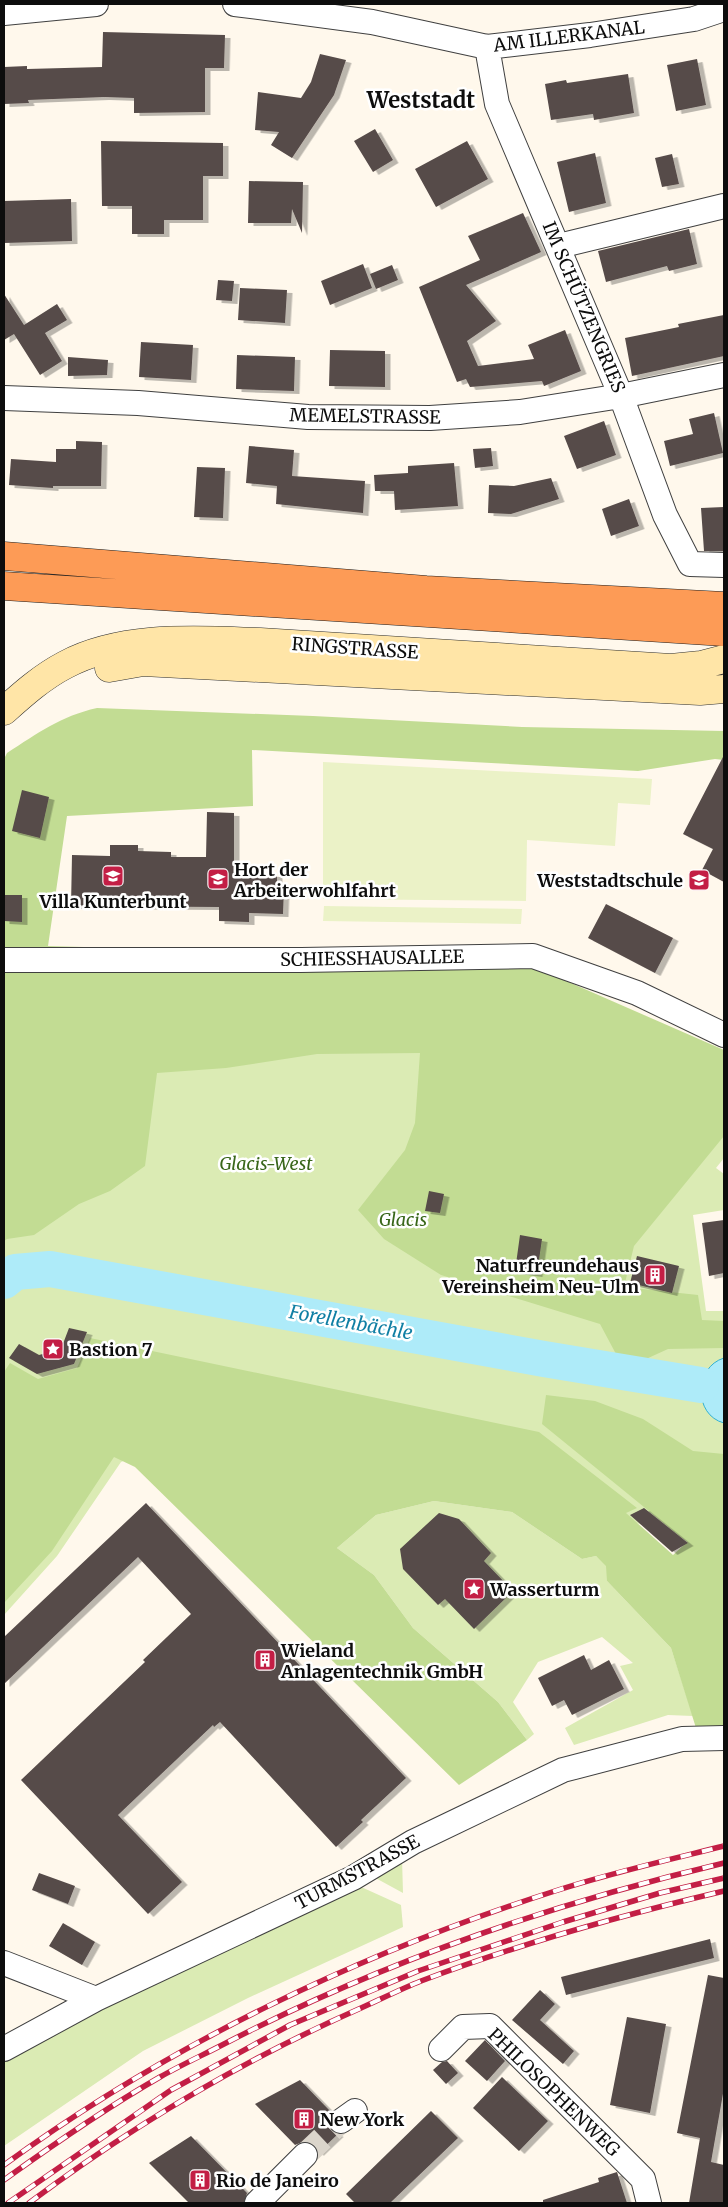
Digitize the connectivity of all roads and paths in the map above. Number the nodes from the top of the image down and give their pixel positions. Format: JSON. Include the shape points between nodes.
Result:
{"nodes":[{"id":1,"x":96,"y":4,"type":"edge"},
{"id":2,"x":235,"y":4,"type":"edge"},
{"id":3,"x":724,"y":9,"type":"edge"},
{"id":4,"x":4,"y":13,"type":"edge"},
{"id":5,"x":487,"y":47,"type":"junction"},
{"id":6,"x":724,"y":206,"type":"edge"},
{"id":7,"x":559,"y":246,"type":"junction"},
{"id":8,"x":724,"y":375,"type":"edge"},
{"id":9,"x":621,"y":396,"type":"junction"},
{"id":10,"x":4,"y":398,"type":"edge"},
{"id":11,"x":4,"y":556,"type":"edge"},
{"id":12,"x":724,"y":566,"type":"edge"},
{"id":13,"x":4,"y":586,"type":"edge"},
{"id":14,"x":724,"y":606,"type":"edge"},
{"id":15,"x":585,"y":610,"type":"junction"},
{"id":16,"x":724,"y":632,"type":"edge"},
{"id":17,"x":724,"y":659,"type":"edge"},
{"id":18,"x":724,"y":690,"type":"edge"},
{"id":19,"x":4,"y":711,"type":"edge"},
{"id":20,"x":4,"y":729,"type":"edge"},
{"id":21,"x":4,"y":960,"type":"edge"},
{"id":22,"x":724,"y":1035,"type":"edge"},
{"id":23,"x":724,"y":1738,"type":"edge"},
{"id":24,"x":4,"y":1963,"type":"edge"},
{"id":25,"x":96,"y":1999,"type":"junction"},
{"id":26,"x":4,"y":2049,"type":"edge"},
{"id":27,"x":441,"y":2049,"type":"dead end"},
{"id":28,"x":305,"y":2155,"type":"tunnel mouth"},
{"id":29,"x":257,"y":2202,"type":"edge"},
{"id":30,"x":649,"y":2203,"type":"edge"}],
"edges":[{"from":1,"to":4,"type":"street"},
{"from":2,"to":5,"type":"street","name":"AM ILLERKANAL","via":[[372,22]]},
{"from":3,"to":5,"type":"street","name":"AM ILLERKANAL","via":[[694,19]]},
{"from":5,"to":7,"type":"street","name":"IM SCHÜTZENGRIES","via":[[497,104]]},
{"from":6,"to":7,"type":"street"},
{"from":7,"to":9,"type":"street","name":"IM SCHÜTZENGRIES"},
{"from":8,"to":9,"type":"street","name":"MEMELSTRASSE"},
{"from":9,"to":10,"type":"street","name":"MEMELSTRASSE","via":[[520,412],[430,418],[308,417],[158,404]]},
{"from":9,"to":12,"type":"street","name":"IM SCHÜTZENGRIES","via":[[665,515],[690,564]]},
{"from":11,"to":15,"type":"highway","via":[[426,590]]},
{"from":13,"to":15,"type":"highway"},
{"from":14,"to":15,"type":"highway"},
{"from":15,"to":16,"type":"highway"},
{"from":17,"to":19,"type":"main road","name":"RINGSTRASSE","via":[[671,668],[260,642],[198,640],[146,643],[101,651],[66,664],[40,680]]},
{"from":18,"to":20,"type":"main road","name":"RINGSTRASSE","via":[[143,662],[83,674],[46,696]]},
{"from":21,"to":22,"type":"street","name":"SCHIESSHAUSALLEE","via":[[533,956],[637,993]]},
{"from":23,"to":25,"type":"street","name":"TURMSTRASSE","via":[[682,1739],[563,1770],[413,1842],[353,1878]]},
{"from":24,"to":25,"type":"street"},
{"from":25,"to":26,"type":"street","name":"TURMSTRASSE"},
{"from":27,"to":30,"type":"street","name":"PHILOSOPHENWEG","via":[[463,2027],[490,2026],[643,2179]]},
{"from":28,"to":29,"type":"street"}]}
